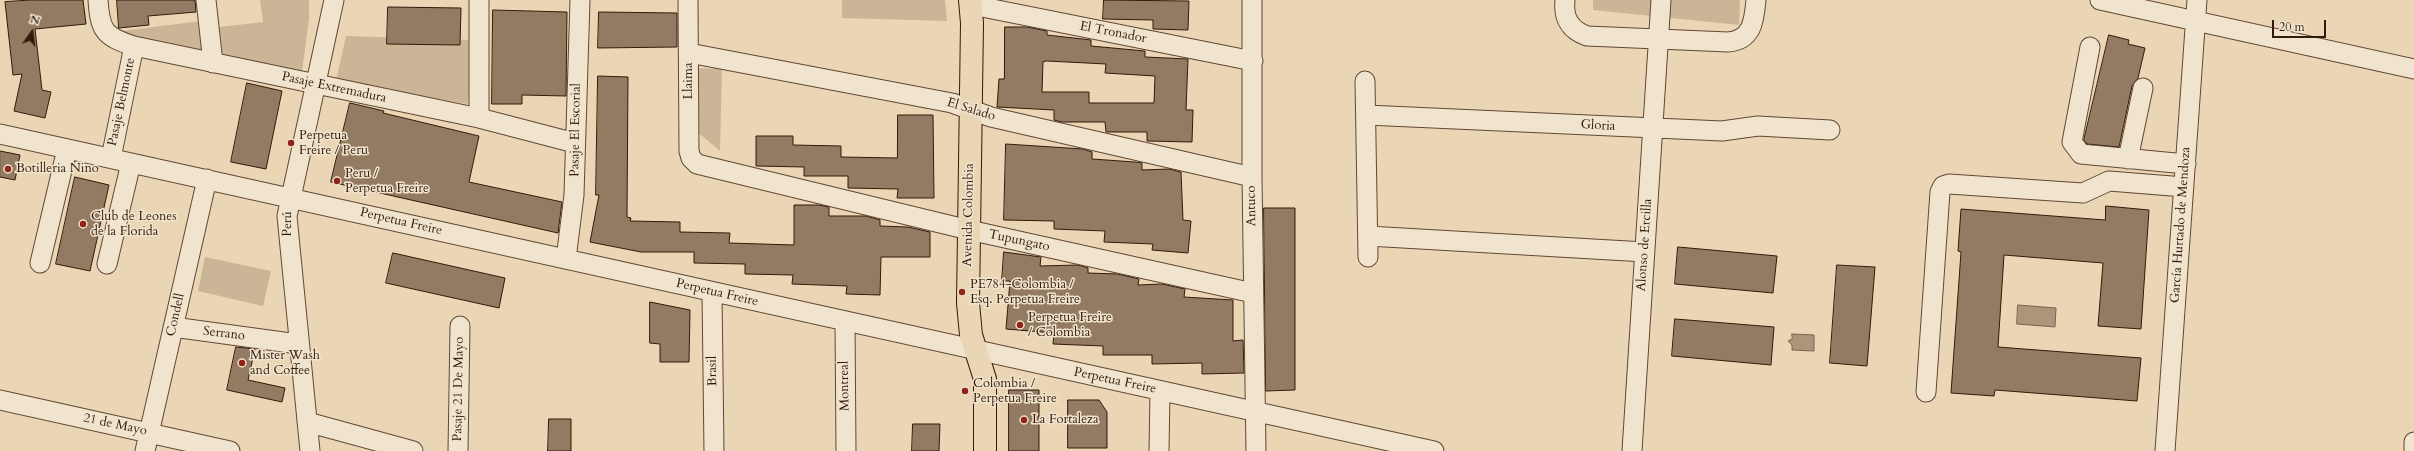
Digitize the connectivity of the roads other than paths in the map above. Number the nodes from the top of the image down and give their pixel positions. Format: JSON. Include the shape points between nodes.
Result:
{"nodes":[{"id":1,"x":98,"y":0,"type":"edge"},
{"id":2,"x":206,"y":0,"type":"edge"},
{"id":3,"x":334,"y":0,"type":"edge"},
{"id":4,"x":479,"y":0,"type":"edge"},
{"id":5,"x":580,"y":0,"type":"edge"},
{"id":6,"x":688,"y":0,"type":"edge"},
{"id":7,"x":1252,"y":0,"type":"edge"},
{"id":8,"x":1565,"y":0,"type":"edge"},
{"id":9,"x":1661,"y":0,"type":"edge"},
{"id":10,"x":1756,"y":0,"type":"edge"},
{"id":11,"x":2100,"y":0,"type":"edge"},
{"id":12,"x":2197,"y":0,"type":"edge"},
{"id":13,"x":971,"y":3,"type":"edge"},
{"id":14,"x":2196,"y":20,"type":"junction"},
{"id":15,"x":1658,"y":40,"type":"junction"},
{"id":16,"x":134,"y":46,"type":"junction"},
{"id":17,"x":2090,"y":47,"type":"dead end"},
{"id":18,"x":689,"y":53,"type":"junction"},
{"id":19,"x":1253,"y":61,"type":"junction"},
{"id":20,"x":213,"y":63,"type":"junction"},
{"id":21,"x":2414,"y":69,"type":"edge"},
{"id":22,"x":1365,"y":80,"type":"dead end"},
{"id":23,"x":315,"y":84,"type":"junction"},
{"id":24,"x":2143,"y":88,"type":"dead end"},
{"id":25,"x":971,"y":110,"type":"junction"},
{"id":26,"x":1366,"y":116,"type":"junction"},
{"id":27,"x":479,"y":118,"type":"junction"},
{"id":28,"x":1652,"y":128,"type":"junction"},
{"id":29,"x":1830,"y":130,"type":"dead end"},
{"id":30,"x":0,"y":134,"type":"edge"},
{"id":31,"x":575,"y":143,"type":"junction"},
{"id":32,"x":67,"y":149,"type":"junction"},
{"id":33,"x":111,"y":158,"type":"junction"},
{"id":34,"x":2128,"y":158,"type":"junction"},
{"id":35,"x":692,"y":161,"type":"joint"},
{"id":36,"x":131,"y":163,"type":"junction"},
{"id":37,"x":2186,"y":164,"type":"junction"},
{"id":38,"x":1252,"y":177,"type":"junction"},
{"id":39,"x":207,"y":180,"type":"junction"},
{"id":40,"x":2184,"y":187,"type":"junction"},
{"id":41,"x":290,"y":198,"type":"junction"},
{"id":42,"x":969,"y":230,"type":"junction"},
{"id":43,"x":1368,"y":236,"type":"junction"},
{"id":44,"x":1644,"y":252,"type":"junction"},
{"id":45,"x":1368,"y":257,"type":"dead end"},
{"id":46,"x":566,"y":259,"type":"junction"},
{"id":47,"x":40,"y":263,"type":"dead end"},
{"id":48,"x":107,"y":264,"type":"dead end"},
{"id":49,"x":712,"y":292,"type":"junction"},
{"id":50,"x":1253,"y":293,"type":"junction"},
{"id":51,"x":845,"y":321,"type":"junction"},
{"id":52,"x":460,"y":326,"type":"dead end"},
{"id":53,"x":173,"y":327,"type":"junction"},
{"id":54,"x":298,"y":344,"type":"junction"},
{"id":55,"x":977,"y":351,"type":"junction"},
{"id":56,"x":1160,"y":391,"type":"junction"},
{"id":57,"x":1926,"y":392,"type":"dead end"},
{"id":58,"x":0,"y":400,"type":"edge"},
{"id":59,"x":1255,"y":412,"type":"junction"},
{"id":60,"x":307,"y":422,"type":"junction"},
{"id":61,"x":148,"y":442,"type":"edge"},
{"id":62,"x":2414,"y":442,"type":"edge"},
{"id":63,"x":230,"y":451,"type":"edge"},
{"id":64,"x":310,"y":451,"type":"edge"},
{"id":65,"x":414,"y":451,"type":"edge"},
{"id":66,"x":458,"y":451,"type":"edge"},
{"id":67,"x":714,"y":451,"type":"edge"},
{"id":68,"x":846,"y":451,"type":"edge"},
{"id":69,"x":986,"y":451,"type":"edge"},
{"id":70,"x":1159,"y":451,"type":"edge"},
{"id":71,"x":1256,"y":451,"type":"edge"},
{"id":72,"x":1434,"y":451,"type":"edge"},
{"id":73,"x":1632,"y":451,"type":"edge"},
{"id":74,"x":2165,"y":451,"type":"edge"},
{"id":75,"x":2414,"y":451,"type":"edge"}],
"edges":[{"from":1,"to":16,"type":"street","name":"Pasaje Extremadura","via":[[100,24],[114,40]]},
{"from":2,"to":20,"type":"street"},
{"from":3,"to":23,"type":"street","name":"Perú"},
{"from":4,"to":27,"type":"street"},
{"from":5,"to":31,"type":"street","name":"Pasaje El Escorial"},
{"from":6,"to":18,"type":"street","name":"Llaima"},
{"from":7,"to":19,"type":"street","name":"Antuco"},
{"from":8,"to":15,"type":"street","via":[[1567,20],[1578,33],[1596,37]]},
{"from":9,"to":15,"type":"street","name":"Alonso de Ercilla"},
{"from":10,"to":15,"type":"street","via":[[1754,23],[1751,30],[1741,39],[1728,42]]},
{"from":11,"to":14,"type":"street"},
{"from":12,"to":14,"type":"street","name":"García Hurtado de Mendoza"},
{"from":13,"to":19,"type":"street","name":"El Tronador"},
{"from":13,"to":25,"type":"main road","name":"Avenida Colombia"},
{"from":14,"to":21,"type":"street"},
{"from":14,"to":37,"type":"street","name":"García Hurtado de Mendoza"},
{"from":15,"to":28,"type":"street","name":"Alonso de Ercilla"},
{"from":16,"to":20,"type":"street","name":"Pasaje Extremadura"},
{"from":16,"to":33,"type":"street","name":"Pasaje Belmonte"},
{"from":17,"to":34,"type":"street","via":[[2072,142],[2081,154]]},
{"from":18,"to":25,"type":"street","name":"El Salado","via":[[952,103]]},
{"from":18,"to":35,"type":"street","name":"Llaima","via":[[689,151]]},
{"from":19,"to":38,"type":"street","name":"Antuco"},
{"from":20,"to":23,"type":"street","name":"Pasaje Extremadura"},
{"from":22,"to":26,"type":"street"},
{"from":23,"to":27,"type":"street","name":"Pasaje Extremadura"},
{"from":23,"to":41,"type":"street","name":"Perú"},
{"from":24,"to":34,"type":"street"},
{"from":25,"to":38,"type":"street","name":"El Salado","via":[[991,117]]},
{"from":25,"to":42,"type":"main road","name":"Avenida Colombia"},
{"from":26,"to":28,"type":"street","name":"Gloria"},
{"from":26,"to":43,"type":"street"},
{"from":27,"to":31,"type":"street","name":"Pasaje Extremadura"},
{"from":28,"to":29,"type":"street","name":"Gloria","via":[[1722,132],[1758,126]]},
{"from":28,"to":44,"type":"street","name":"Alonso de Ercilla"},
{"from":30,"to":32,"type":"street","name":"Perpetua Freire"},
{"from":31,"to":46,"type":"street","name":"Pasaje El Escorial","via":[[574,195]]},
{"from":32,"to":33,"type":"street","name":"Perpetua Freire"},
{"from":32,"to":47,"type":"street"},
{"from":33,"to":36,"type":"street","name":"Perpetua Freire"},
{"from":34,"to":37,"type":"street"},
{"from":35,"to":42,"type":"street","name":"Tupungato","via":[[702,166]]},
{"from":36,"to":39,"type":"street","name":"Perpetua Freire"},
{"from":36,"to":48,"type":"street"},
{"from":37,"to":40,"type":"street","name":"García Hurtado de Mendoza"},
{"from":38,"to":50,"type":"street","name":"Antuco"},
{"from":39,"to":41,"type":"street","name":"Perpetua Freire"},
{"from":39,"to":53,"type":"street","name":"Condell"},
{"from":40,"to":57,"type":"street","via":[[2109,181],[2083,193],[1949,184],[1943,186],[1940,192]]},
{"from":40,"to":74,"type":"street","name":"García Hurtado de Mendoza"},
{"from":41,"to":46,"type":"street","name":"Perpetua Freire"},
{"from":41,"to":54,"type":"street","name":"Perú","via":[[287,233]]},
{"from":42,"to":50,"type":"street","name":"Tupungato"},
{"from":42,"to":55,"type":"main road","name":"Avenida Colombia","via":[[968,315]]},
{"from":43,"to":44,"type":"street"},
{"from":43,"to":45,"type":"street"},
{"from":44,"to":73,"type":"street","name":"Alonso de Ercilla"},
{"from":46,"to":49,"type":"street","name":"Perpetua Freire"},
{"from":49,"to":51,"type":"street","name":"Perpetua Freire"},
{"from":49,"to":67,"type":"street","name":"Brasil"},
{"from":50,"to":59,"type":"street","name":"Antuco"},
{"from":51,"to":55,"type":"street","name":"Perpetua Freire"},
{"from":51,"to":68,"type":"street","name":"Montreal"},
{"from":52,"to":66,"type":"street","name":"Pasaje 21 De Mayo"},
{"from":53,"to":54,"type":"street","name":"Serrano"},
{"from":53,"to":61,"type":"street","name":"Condell"},
{"from":54,"to":60,"type":"street","name":"Perú"},
{"from":55,"to":56,"type":"street","name":"Perpetua Freire"},
{"from":55,"to":69,"type":"main road","name":"Avenida Colombia","via":[[985,379]]},
{"from":56,"to":59,"type":"street","name":"Perpetua Freire"},
{"from":56,"to":70,"type":"street"},
{"from":58,"to":61,"type":"street","name":"21 de Mayo"},
{"from":59,"to":71,"type":"street","name":"Antuco"},
{"from":59,"to":72,"type":"street","name":"Perpetua Freire"},
{"from":60,"to":64,"type":"street","name":"Perú"},
{"from":60,"to":65,"type":"street"},
{"from":61,"to":63,"type":"street","name":"21 de Mayo"},
{"from":62,"to":75,"type":"street"}]}
